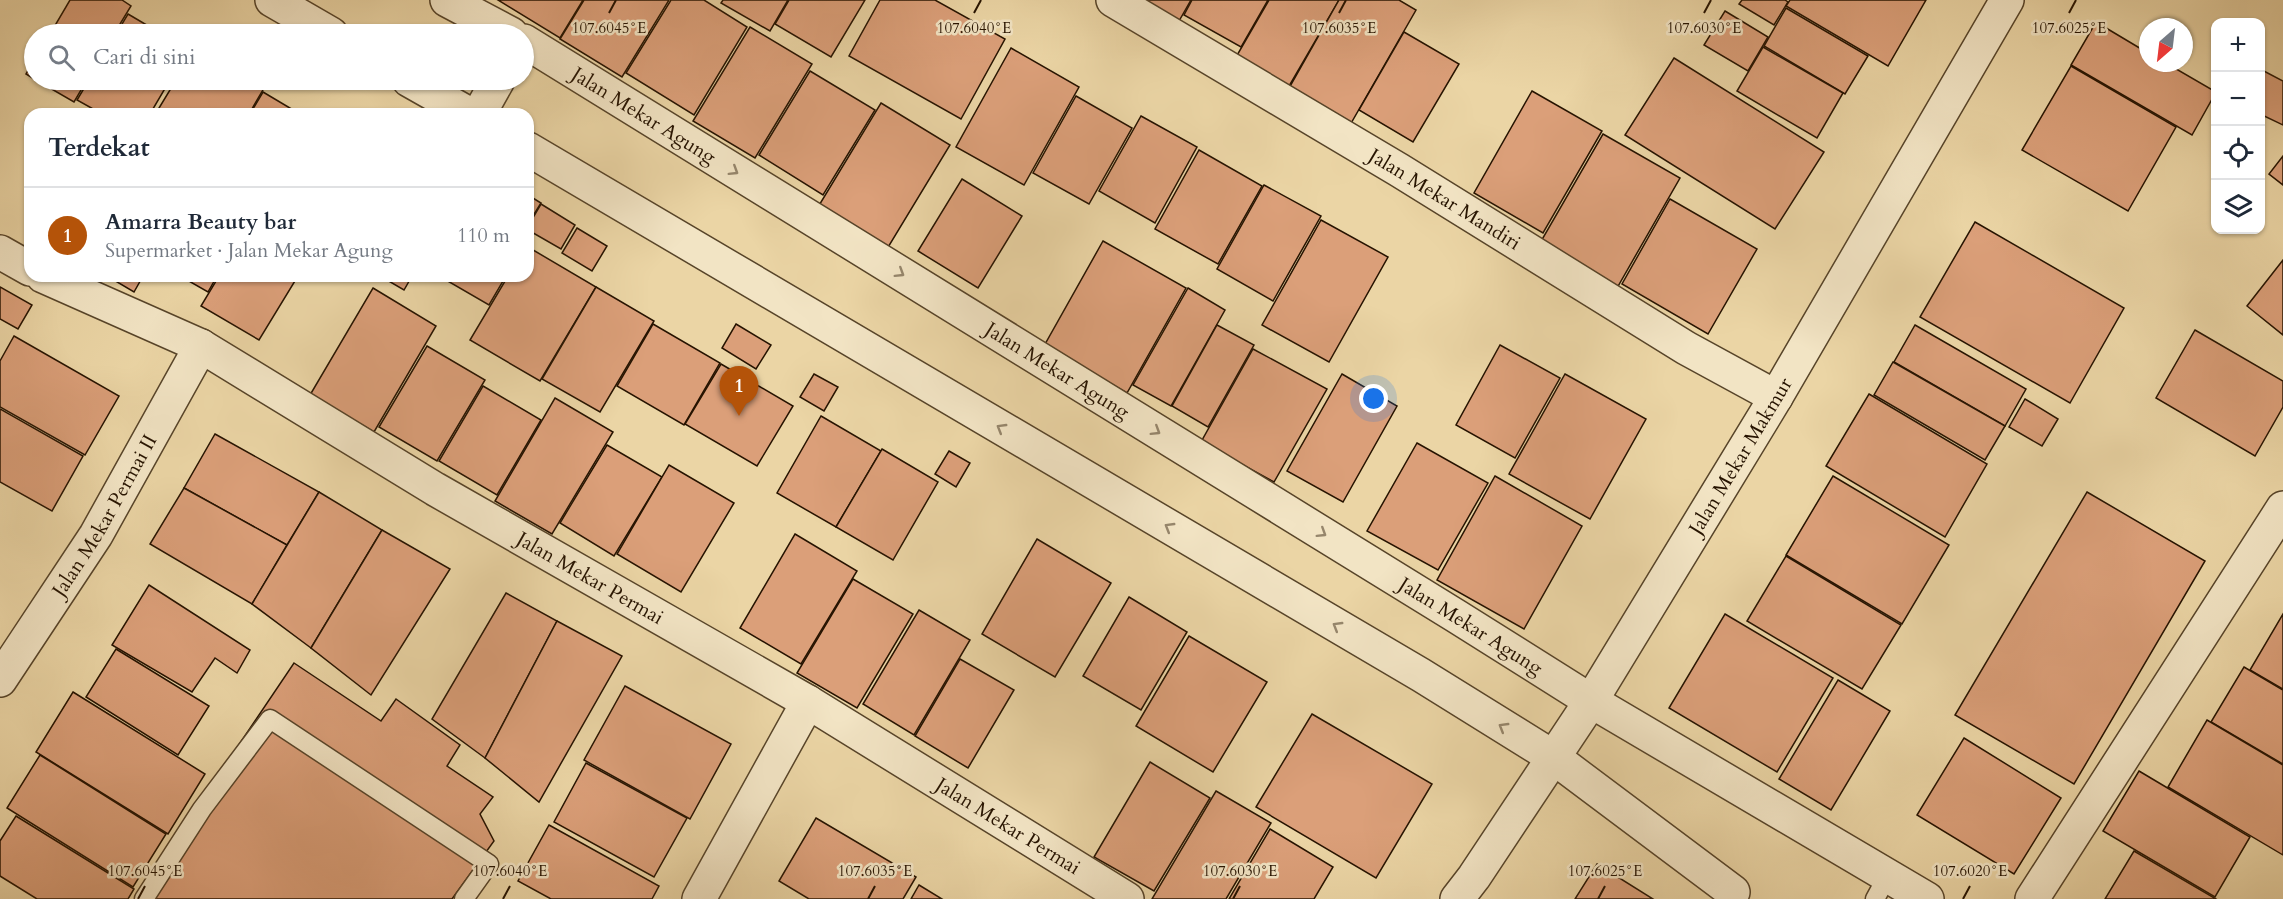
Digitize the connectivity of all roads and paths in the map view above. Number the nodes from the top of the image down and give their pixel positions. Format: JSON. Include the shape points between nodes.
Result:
{"nodes":[{"id":1,"x":272,"y":0,"type":"edge"},
{"id":2,"x":447,"y":0,"type":"edge"},
{"id":3,"x":1113,"y":0,"type":"edge"},
{"id":4,"x":2007,"y":0,"type":"edge"},
{"id":5,"x":314,"y":24,"type":"edge"},
{"id":6,"x":492,"y":24,"type":"edge"},
{"id":7,"x":534,"y":47,"type":"edge"},
{"id":8,"x":427,"y":90,"type":"edge"},
{"id":9,"x":492,"y":90,"type":"edge"},
{"id":10,"x":458,"y":108,"type":"edge"},
{"id":11,"x":482,"y":108,"type":"edge"},
{"id":12,"x":534,"y":153,"type":"edge"},
{"id":13,"x":0,"y":252,"type":"edge"},
{"id":14,"x":24,"y":266,"type":"edge"},
{"id":15,"x":57,"y":282,"type":"edge"},
{"id":16,"x":201,"y":346,"type":"junction"},
{"id":17,"x":1776,"y":397,"type":"junction"},
{"id":18,"x":2283,"y":508,"type":"edge"},
{"id":19,"x":0,"y":680,"type":"edge"},
{"id":20,"x":1591,"y":701,"type":"junction"},
{"id":21,"x":808,"y":702,"type":"junction"},
{"id":22,"x":1553,"y":757,"type":"junction"},
{"id":23,"x":1881,"y":887,"type":"edge"},
{"id":24,"x":1733,"y":892,"type":"dead end"},
{"id":25,"x":144,"y":899,"type":"edge"},
{"id":26,"x":464,"y":899,"type":"edge"},
{"id":27,"x":699,"y":899,"type":"edge"},
{"id":28,"x":1126,"y":899,"type":"edge"},
{"id":29,"x":1457,"y":899,"type":"edge"},
{"id":30,"x":1927,"y":899,"type":"edge"},
{"id":31,"x":2032,"y":899,"type":"edge"}],
"edges":[{"from":1,"to":5,"type":"street"},
{"from":2,"to":6,"type":"street"},
{"from":3,"to":17,"type":"street","name":"Jalan Mekar Mandiri","via":[[1399,170],[1686,348]]},
{"from":4,"to":17,"type":"street","name":"Jalan Mekar Makmur"},
{"from":7,"to":20,"type":"street","name":"Jalan Mekar Agung","one_way":true},
{"from":8,"to":10,"type":"street"},
{"from":9,"to":11,"type":"street"},
{"from":22,"to":12,"type":"street","one_way":true,"via":[[1421,675]]},
{"from":13,"to":14,"type":"street"},
{"from":15,"to":16,"type":"street","name":"Jalan Mekar Permai"},
{"from":16,"to":19,"type":"street","name":"Jalan Mekar Permai II","via":[[96,535]]},
{"from":16,"to":21,"type":"street","name":"Jalan Mekar Permai","via":[[435,489]]},
{"from":17,"to":20,"type":"street","name":"Jalan Mekar Makmur"},
{"from":18,"to":31,"type":"street"},
{"from":20,"to":22,"type":"street","name":"Jalan Mekar Makmur"},
{"from":20,"to":23,"type":"street","name":"Jalan Mekar Agung"},
{"from":21,"to":27,"type":"street"},
{"from":21,"to":28,"type":"street","name":"Jalan Mekar Permai"},
{"from":22,"to":24,"type":"street"},
{"from":22,"to":29,"type":"street","name":"Jalan Mekar Makmur"},
{"from":23,"to":30,"type":"street","name":"Jalan Mekar Agung"},
{"from":25,"to":26,"type":"lane","via":[[202,809],[270,719],[489,864]]}]}
